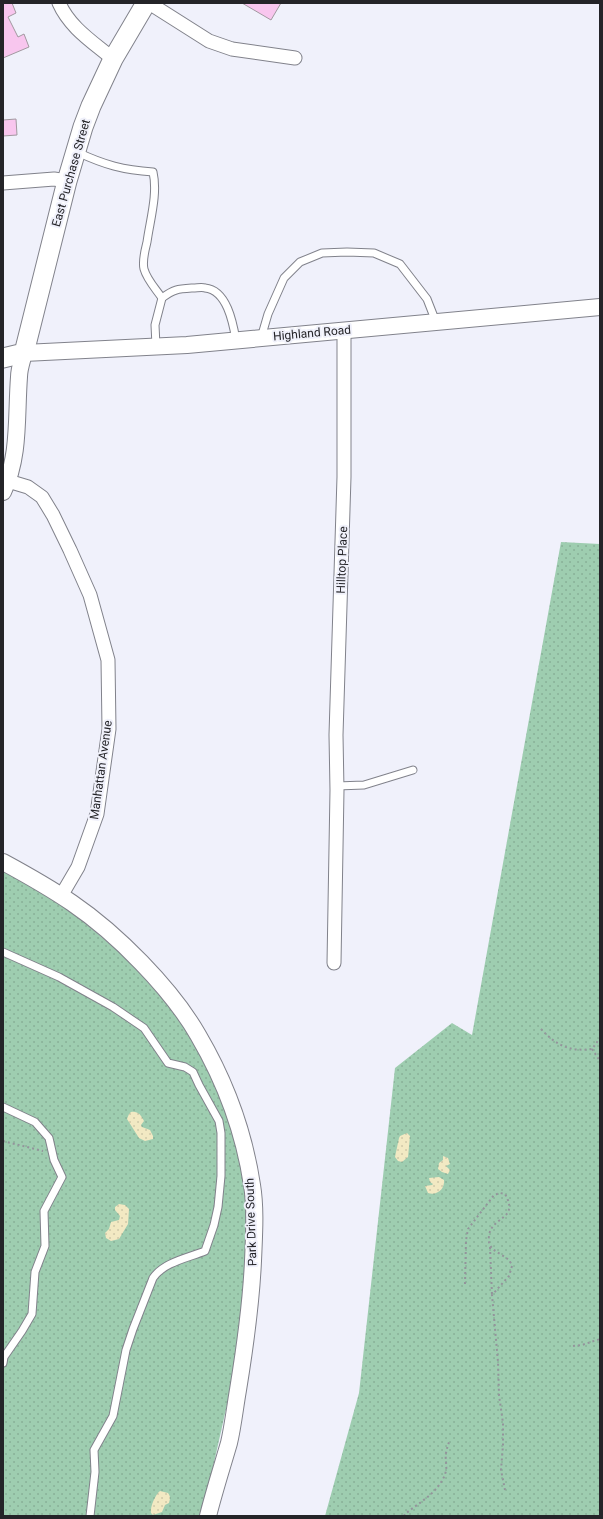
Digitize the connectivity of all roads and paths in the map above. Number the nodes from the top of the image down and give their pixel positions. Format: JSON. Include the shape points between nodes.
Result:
{"nodes":[{"id":1,"x":59,"y":3,"type":"edge"},
{"id":2,"x":147,"y":3,"type":"edge"},
{"id":3,"x":113,"y":58,"type":"junction"},
{"id":4,"x":294,"y":58,"type":"dead end"},
{"id":5,"x":75,"y":151,"type":"junction"},
{"id":6,"x":67,"y":181,"type":"junction"},
{"id":7,"x":3,"y":183,"type":"edge"},
{"id":8,"x":162,"y":298,"type":"junction"},
{"id":9,"x":600,"y":307,"type":"edge"},
{"id":10,"x":436,"y":322,"type":"junction"},
{"id":11,"x":344,"y":330,"type":"junction"},
{"id":12,"x":261,"y":338,"type":"junction"},
{"id":13,"x":236,"y":340,"type":"junction"},
{"id":14,"x":156,"y":346,"type":"junction"},
{"id":15,"x":24,"y":353,"type":"junction"},
{"id":16,"x":3,"y":358,"type":"edge"},
{"id":17,"x":6,"y":487,"type":"edge"},
{"id":18,"x":413,"y":770,"type":"dead end"},
{"id":19,"x":337,"y":788,"type":"junction"},
{"id":20,"x":3,"y":862,"type":"edge"},
{"id":21,"x":61,"y":896,"type":"junction"},
{"id":22,"x":3,"y":952,"type":"edge"},
{"id":23,"x":334,"y":963,"type":"dead end"},
{"id":24,"x":541,"y":1029,"type":"dead end"},
{"id":25,"x":600,"y":1038,"type":"edge"},
{"id":26,"x":592,"y":1049,"type":"junction"},
{"id":27,"x":600,"y":1061,"type":"edge"},
{"id":28,"x":3,"y":1107,"type":"edge"},
{"id":29,"x":3,"y":1141,"type":"edge"},
{"id":30,"x":47,"y":1152,"type":"dead end"},
{"id":31,"x":490,"y":1246,"type":"junction"},
{"id":32,"x":465,"y":1284,"type":"dead end"},
{"id":33,"x":492,"y":1295,"type":"junction"},
{"id":34,"x":600,"y":1339,"type":"edge"},
{"id":35,"x":573,"y":1346,"type":"dead end"},
{"id":36,"x":3,"y":1362,"type":"edge"},
{"id":37,"x":450,"y":1440,"type":"dead end"},
{"id":38,"x":505,"y":1490,"type":"dead end"},
{"id":39,"x":90,"y":1516,"type":"edge"},
{"id":40,"x":208,"y":1516,"type":"edge"},
{"id":41,"x":404,"y":1516,"type":"edge"}],
"edges":[{"from":1,"to":3,"type":"street","via":[[77,30]]},
{"from":2,"to":3,"type":"main road","name":"East Purchase Street"},
{"from":2,"to":4,"type":"street","via":[[209,41],[232,49]]},
{"from":3,"to":5,"type":"main road","name":"East Purchase Street","via":[[91,106]]},
{"from":5,"to":6,"type":"main road","name":"East Purchase Street"},
{"from":5,"to":8,"type":"lane","via":[[102,163],[153,172],[155,181],[152,214],[144,254],[144,269]]},
{"from":6,"to":7,"type":"street","via":[[54,178]]},
{"from":6,"to":15,"type":"main road","name":"East Purchase Street"},
{"from":8,"to":13,"type":"lane","via":[[172,291],[190,288],[206,288],[218,293],[230,314]]},
{"from":8,"to":14,"type":"lane","via":[[155,325]]},
{"from":9,"to":10,"type":"street","name":"Highland Road"},
{"from":10,"to":11,"type":"street","name":"Highland Road"},
{"from":10,"to":12,"type":"lane","via":[[427,299],[400,264],[374,253],[322,253],[300,262],[284,278],[268,314]]},
{"from":11,"to":12,"type":"street","name":"Highland Road"},
{"from":11,"to":19,"type":"street","name":"Hilltop Place","via":[[344,477],[336,735]]},
{"from":12,"to":13,"type":"street","name":"Highland Road"},
{"from":13,"to":14,"type":"street","name":"Highland Road"},
{"from":14,"to":15,"type":"street","name":"Highland Road"},
{"from":15,"to":16,"type":"main road"},
{"from":15,"to":17,"type":"street","via":[[19,376],[16,448]]},
{"from":17,"to":21,"type":"street","name":"Manhattan Avenue","via":[[28,487],[42,497],[53,515],[90,595],[108,660],[109,729],[97,814],[78,867]]},
{"from":18,"to":19,"type":"lane","via":[[364,785]]},
{"from":19,"to":23,"type":"street","name":"Hilltop Place"},
{"from":20,"to":21,"type":"street","name":"Park Drive South"},
{"from":21,"to":40,"type":"street","name":"Park Drive South","via":[[113,935],[175,1001],[216,1068],[244,1144],[252,1186],[254,1240],[247,1336],[229,1441]]},
{"from":22,"to":39,"type":"lane","via":[[59,977],[113,1007],[144,1028],[168,1063],[193,1072],[219,1121],[221,1176],[214,1225],[205,1251],[168,1265],[158,1271],[153,1278],[126,1350],[113,1416],[94,1450],[95,1472]]},
{"from":24,"to":26,"type":"path","via":[[552,1041],[569,1049]]},
{"from":25,"to":26,"type":"path"},
{"from":26,"to":27,"type":"path"},
{"from":28,"to":36,"type":"lane","via":[[35,1122],[49,1138],[54,1160],[62,1177],[44,1210],[45,1246],[35,1272],[32,1314]]},
{"from":29,"to":30,"type":"path"},
{"from":31,"to":32,"type":"path","via":[[489,1234],[494,1224],[508,1214],[505,1194],[494,1195],[468,1229]]},
{"from":31,"to":33,"type":"path"},
{"from":31,"to":33,"type":"path","via":[[512,1266],[509,1276]]},
{"from":33,"to":38,"type":"path","via":[[499,1395],[504,1428],[500,1470]]},
{"from":34,"to":35,"type":"path"},
{"from":37,"to":41,"type":"path","via":[[442,1480]]}]}
